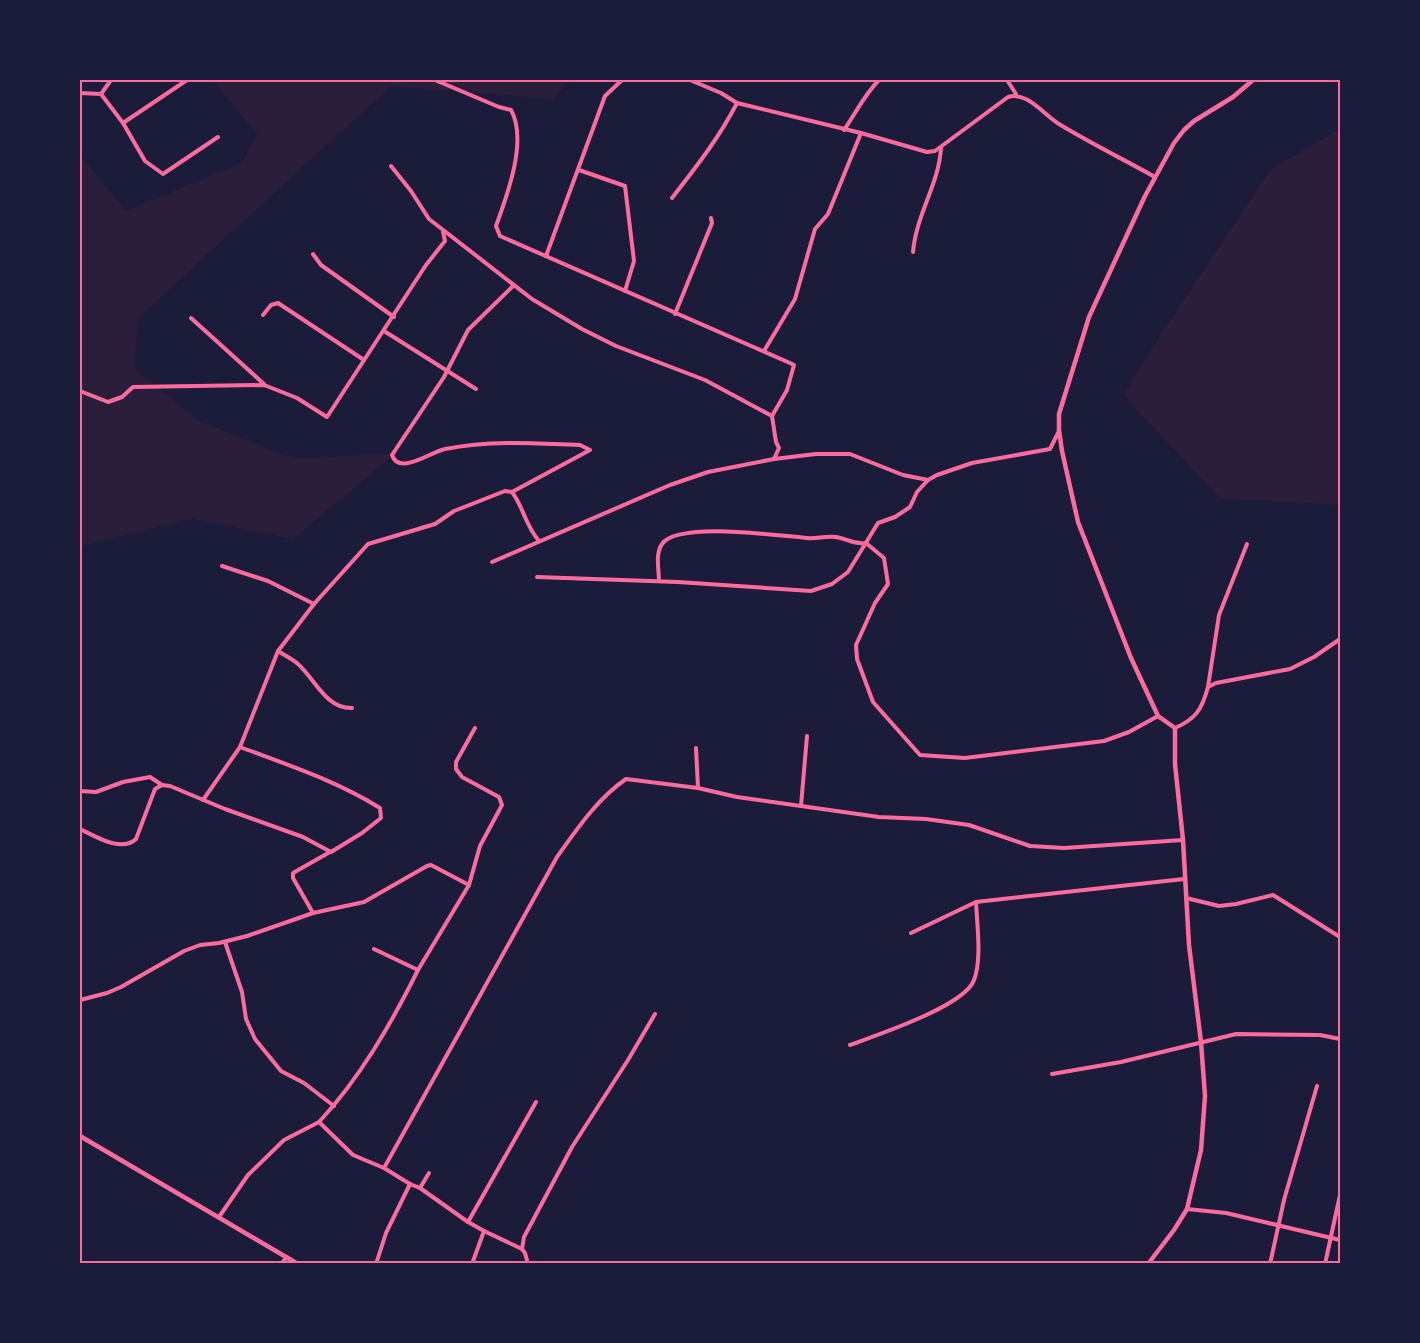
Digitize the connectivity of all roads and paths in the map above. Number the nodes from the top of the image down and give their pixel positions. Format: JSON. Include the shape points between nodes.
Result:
{"nodes":[{"id":1,"x":111,"y":80,"type":"edge"},
{"id":2,"x":187,"y":80,"type":"edge"},
{"id":3,"x":435,"y":80,"type":"edge"},
{"id":4,"x":622,"y":80,"type":"edge"},
{"id":5,"x":690,"y":80,"type":"edge"},
{"id":6,"x":879,"y":80,"type":"edge"},
{"id":7,"x":1007,"y":80,"type":"edge"},
{"id":8,"x":1253,"y":80,"type":"edge"},
{"id":9,"x":80,"y":93,"type":"edge"},
{"id":10,"x":101,"y":94,"type":"junction"},
{"id":11,"x":1016,"y":94,"type":"junction"},
{"id":12,"x":736,"y":103,"type":"junction"},
{"id":13,"x":123,"y":123,"type":"junction"},
{"id":14,"x":843,"y":130,"type":"junction"},
{"id":15,"x":861,"y":133,"type":"junction"},
{"id":16,"x":218,"y":137,"type":"dead end"},
{"id":17,"x":941,"y":147,"type":"junction"},
{"id":18,"x":391,"y":166,"type":"dead end"},
{"id":19,"x":579,"y":170,"type":"junction"},
{"id":20,"x":1155,"y":177,"type":"junction"},
{"id":21,"x":672,"y":198,"type":"dead end"},
{"id":22,"x":711,"y":218,"type":"dead end"},
{"id":23,"x":443,"y":231,"type":"junction"},
{"id":24,"x":913,"y":252,"type":"dead end"},
{"id":25,"x":313,"y":254,"type":"dead end"},
{"id":26,"x":546,"y":256,"type":"junction"},
{"id":27,"x":513,"y":286,"type":"junction"},
{"id":28,"x":625,"y":291,"type":"junction"},
{"id":29,"x":675,"y":314,"type":"junction"},
{"id":30,"x":263,"y":315,"type":"dead end"},
{"id":31,"x":394,"y":317,"type":"junction"},
{"id":32,"x":191,"y":318,"type":"dead end"},
{"id":33,"x":384,"y":331,"type":"junction"},
{"id":34,"x":764,"y":351,"type":"junction"},
{"id":35,"x":364,"y":360,"type":"junction"},
{"id":36,"x":447,"y":372,"type":"junction"},
{"id":37,"x":264,"y":385,"type":"junction"},
{"id":38,"x":476,"y":389,"type":"dead end"},
{"id":39,"x":80,"y":391,"type":"edge"},
{"id":40,"x":772,"y":416,"type":"junction"},
{"id":41,"x":1059,"y":430,"type":"junction"},
{"id":42,"x":774,"y":459,"type":"junction"},
{"id":43,"x":928,"y":480,"type":"junction"},
{"id":44,"x":512,"y":492,"type":"junction"},
{"id":45,"x":539,"y":541,"type":"junction"},
{"id":46,"x":866,"y":543,"type":"junction"},
{"id":47,"x":1247,"y":544,"type":"dead end"},
{"id":48,"x":492,"y":562,"type":"dead end"},
{"id":49,"x":222,"y":566,"type":"dead end"},
{"id":50,"x":537,"y":577,"type":"dead end"},
{"id":51,"x":659,"y":581,"type":"junction"},
{"id":52,"x":314,"y":604,"type":"junction"},
{"id":53,"x":1341,"y":639,"type":"edge"},
{"id":54,"x":278,"y":651,"type":"junction"},
{"id":55,"x":1208,"y":687,"type":"junction"},
{"id":56,"x":352,"y":708,"type":"dead end"},
{"id":57,"x":1158,"y":716,"type":"junction"},
{"id":58,"x":475,"y":728,"type":"dead end"},
{"id":59,"x":1175,"y":728,"type":"junction"},
{"id":60,"x":807,"y":736,"type":"dead end"},
{"id":61,"x":240,"y":747,"type":"junction"},
{"id":62,"x":696,"y":748,"type":"dead end"},
{"id":63,"x":162,"y":785,"type":"junction"},
{"id":64,"x":698,"y":788,"type":"junction"},
{"id":65,"x":80,"y":791,"type":"edge"},
{"id":66,"x":203,"y":800,"type":"junction"},
{"id":67,"x":801,"y":806,"type":"junction"},
{"id":68,"x":80,"y":829,"type":"edge"},
{"id":69,"x":1183,"y":840,"type":"junction"},
{"id":70,"x":331,"y":852,"type":"junction"},
{"id":71,"x":1184,"y":879,"type":"junction"},
{"id":72,"x":469,"y":885,"type":"junction"},
{"id":73,"x":1186,"y":898,"type":"junction"},
{"id":74,"x":976,"y":902,"type":"junction"},
{"id":75,"x":313,"y":913,"type":"junction"},
{"id":76,"x":911,"y":933,"type":"dead end"},
{"id":77,"x":1341,"y":937,"type":"edge"},
{"id":78,"x":225,"y":942,"type":"junction"},
{"id":79,"x":374,"y":949,"type":"dead end"},
{"id":80,"x":418,"y":970,"type":"junction"},
{"id":81,"x":80,"y":1000,"type":"edge"},
{"id":82,"x":655,"y":1014,"type":"dead end"},
{"id":83,"x":1341,"y":1039,"type":"edge"},
{"id":84,"x":1201,"y":1042,"type":"junction"},
{"id":85,"x":850,"y":1045,"type":"dead end"},
{"id":86,"x":1052,"y":1074,"type":"dead end"},
{"id":87,"x":1317,"y":1086,"type":"dead end"},
{"id":88,"x":536,"y":1102,"type":"dead end"},
{"id":89,"x":334,"y":1106,"type":"junction"},
{"id":90,"x":319,"y":1122,"type":"junction"},
{"id":91,"x":80,"y":1136,"type":"edge"},
{"id":92,"x":384,"y":1168,"type":"junction"},
{"id":93,"x":429,"y":1173,"type":"dead end"},
{"id":94,"x":410,"y":1184,"type":"junction"},
{"id":95,"x":420,"y":1188,"type":"junction"},
{"id":96,"x":1341,"y":1196,"type":"edge"},
{"id":97,"x":1188,"y":1209,"type":"junction"},
{"id":98,"x":219,"y":1216,"type":"junction"},
{"id":99,"x":468,"y":1222,"type":"junction"},
{"id":100,"x":1279,"y":1226,"type":"junction"},
{"id":101,"x":484,"y":1231,"type":"junction"},
{"id":102,"x":1331,"y":1237,"type":"junction"},
{"id":103,"x":1341,"y":1240,"type":"edge"},
{"id":104,"x":522,"y":1249,"type":"junction"},
{"id":105,"x":287,"y":1257,"type":"junction"},
{"id":106,"x":281,"y":1263,"type":"edge"},
{"id":107,"x":298,"y":1263,"type":"edge"},
{"id":108,"x":376,"y":1263,"type":"edge"},
{"id":109,"x":472,"y":1263,"type":"edge"},
{"id":110,"x":528,"y":1263,"type":"edge"},
{"id":111,"x":1148,"y":1263,"type":"edge"},
{"id":112,"x":1270,"y":1263,"type":"edge"},
{"id":113,"x":1325,"y":1263,"type":"edge"}],
"edges":[{"from":1,"to":10,"type":"street"},
{"from":2,"to":13,"type":"street"},
{"from":3,"to":26,"type":"street","via":[[511,110],[516,120],[517,154],[496,226],[500,236]]},
{"from":4,"to":19,"type":"street","via":[[604,96]]},
{"from":5,"to":12,"type":"street"},
{"from":6,"to":14,"type":"street"},
{"from":7,"to":11,"type":"street"},
{"from":8,"to":20,"type":"street","via":[[1184,130]]},
{"from":9,"to":10,"type":"street"},
{"from":10,"to":13,"type":"street"},
{"from":11,"to":17,"type":"street"},
{"from":11,"to":20,"type":"street","via":[[1059,124]]},
{"from":12,"to":14,"type":"street"},
{"from":12,"to":21,"type":"street","via":[[703,158]]},
{"from":13,"to":16,"type":"street","via":[[145,161],[163,174]]},
{"from":14,"to":15,"type":"street"},
{"from":15,"to":17,"type":"street","via":[[927,152]]},
{"from":15,"to":34,"type":"street","via":[[828,213],[816,229],[795,299]]},
{"from":17,"to":24,"type":"street","via":[[940,165],[920,214]]},
{"from":18,"to":23,"type":"street","via":[[429,219]]},
{"from":19,"to":26,"type":"street"},
{"from":19,"to":28,"type":"street","via":[[625,186],[634,261]]},
{"from":20,"to":41,"type":"street","via":[[1089,317],[1059,414]]},
{"from":22,"to":29,"type":"street","via":[[712,224]]},
{"from":23,"to":27,"type":"street"},
{"from":23,"to":31,"type":"street","via":[[445,241]]},
{"from":25,"to":31,"type":"street","via":[[321,265]]},
{"from":26,"to":28,"type":"street"},
{"from":27,"to":36,"type":"street","via":[[468,330]]},
{"from":27,"to":40,"type":"street","via":[[582,329],[705,380]]},
{"from":28,"to":29,"type":"street"},
{"from":29,"to":34,"type":"street"},
{"from":30,"to":35,"type":"street","via":[[278,303]]},
{"from":31,"to":33,"type":"street"},
{"from":32,"to":37,"type":"street"},
{"from":33,"to":35,"type":"street"},
{"from":33,"to":36,"type":"street"},
{"from":34,"to":40,"type":"street","via":[[794,366],[787,390]]},
{"from":35,"to":37,"type":"street","via":[[327,417],[297,398]]},
{"from":36,"to":38,"type":"street"},
{"from":36,"to":44,"type":"street","via":[[393,455],[399,464],[407,465],[435,452],[471,444],[580,445],[590,450]]},
{"from":37,"to":39,"type":"street","via":[[141,386],[108,402]]},
{"from":40,"to":42,"type":"street","via":[[779,448]]},
{"from":41,"to":43,"type":"street","via":[[1050,449],[972,463]]},
{"from":41,"to":57,"type":"street","via":[[1078,522]]},
{"from":42,"to":43,"type":"street","via":[[850,454],[903,475]]},
{"from":42,"to":45,"type":"street","via":[[708,472],[670,485]]},
{"from":43,"to":46,"type":"street","via":[[910,507],[878,523]]},
{"from":44,"to":45,"type":"street","via":[[529,530]]},
{"from":44,"to":52,"type":"street","via":[[505,491],[454,511],[435,524],[368,544]]},
{"from":45,"to":48,"type":"street"},
{"from":46,"to":51,"type":"street","via":[[848,572],[832,584],[811,591]]},
{"from":46,"to":51,"type":"street","via":[[836,537],[684,533],[662,545],[658,554]]},
{"from":46,"to":57,"type":"street","via":[[884,558],[888,584],[856,645],[857,659],[873,702],[920,755],[965,758],[1104,741]]},
{"from":47,"to":55,"type":"street","via":[[1219,615]]},
{"from":49,"to":52,"type":"street"},
{"from":50,"to":51,"type":"street"},
{"from":52,"to":54,"type":"street"},
{"from":53,"to":55,"type":"street","via":[[1290,669]]},
{"from":54,"to":56,"type":"street","via":[[298,664],[328,698],[343,708]]},
{"from":54,"to":61,"type":"street"},
{"from":55,"to":59,"type":"street","via":[[1202,708]]},
{"from":57,"to":59,"type":"street"},
{"from":58,"to":72,"type":"street","via":[[456,769],[462,777],[499,796],[502,805],[480,846]]},
{"from":59,"to":69,"type":"street"},
{"from":60,"to":67,"type":"street"},
{"from":61,"to":66,"type":"street"},
{"from":61,"to":70,"type":"street","via":[[310,772],[380,808],[381,818]]},
{"from":62,"to":64,"type":"street"},
{"from":63,"to":65,"type":"street","via":[[150,777],[96,792]]},
{"from":63,"to":66,"type":"street"},
{"from":63,"to":68,"type":"street","via":[[155,789],[130,844],[122,845]]},
{"from":64,"to":67,"type":"street"},
{"from":64,"to":92,"type":"street","via":[[626,779],[610,790],[576,830],[556,857]]},
{"from":66,"to":70,"type":"street","via":[[303,837]]},
{"from":67,"to":69,"type":"street","via":[[969,825],[1030,846],[1048,848]]},
{"from":69,"to":71,"type":"street"},
{"from":70,"to":75,"type":"street","via":[[293,873]]},
{"from":71,"to":73,"type":"street"},
{"from":71,"to":74,"type":"street"},
{"from":72,"to":75,"type":"street","via":[[431,865],[364,902]]},
{"from":72,"to":80,"type":"street"},
{"from":73,"to":77,"type":"street","via":[[1219,906],[1273,895]]},
{"from":73,"to":84,"type":"street"},
{"from":74,"to":76,"type":"street"},
{"from":74,"to":85,"type":"street","via":[[977,968],[967,992],[950,1004]]},
{"from":75,"to":78,"type":"street"},
{"from":78,"to":81,"type":"street","via":[[184,951],[121,987]]},
{"from":78,"to":89,"type":"street","via":[[255,1039],[281,1071]]},
{"from":79,"to":80,"type":"street"},
{"from":80,"to":89,"type":"street","via":[[382,1036]]},
{"from":82,"to":104,"type":"street","via":[[572,1147],[524,1237]]},
{"from":83,"to":84,"type":"street","via":[[1251,1033]]},
{"from":84,"to":86,"type":"street","via":[[1132,1060]]},
{"from":84,"to":97,"type":"street","via":[[1205,1096],[1201,1150]]},
{"from":87,"to":100,"type":"street"},
{"from":88,"to":99,"type":"street"},
{"from":89,"to":90,"type":"street"},
{"from":90,"to":92,"type":"street","via":[[353,1155]]},
{"from":90,"to":98,"type":"street","via":[[284,1140],[248,1175]]},
{"from":91,"to":98,"type":"street"},
{"from":92,"to":94,"type":"street"},
{"from":93,"to":95,"type":"street"},
{"from":94,"to":95,"type":"street"},
{"from":94,"to":108,"type":"street"},
{"from":95,"to":99,"type":"street"},
{"from":96,"to":102,"type":"street"},
{"from":97,"to":100,"type":"street","via":[[1226,1212]]},
{"from":97,"to":111,"type":"street"},
{"from":98,"to":105,"type":"street"},
{"from":99,"to":101,"type":"street"},
{"from":100,"to":102,"type":"street"},
{"from":100,"to":112,"type":"street"},
{"from":101,"to":104,"type":"street"},
{"from":101,"to":109,"type":"street"},
{"from":102,"to":103,"type":"street"},
{"from":102,"to":113,"type":"street"},
{"from":104,"to":110,"type":"street"},
{"from":105,"to":106,"type":"street"},
{"from":105,"to":107,"type":"street"}]}
